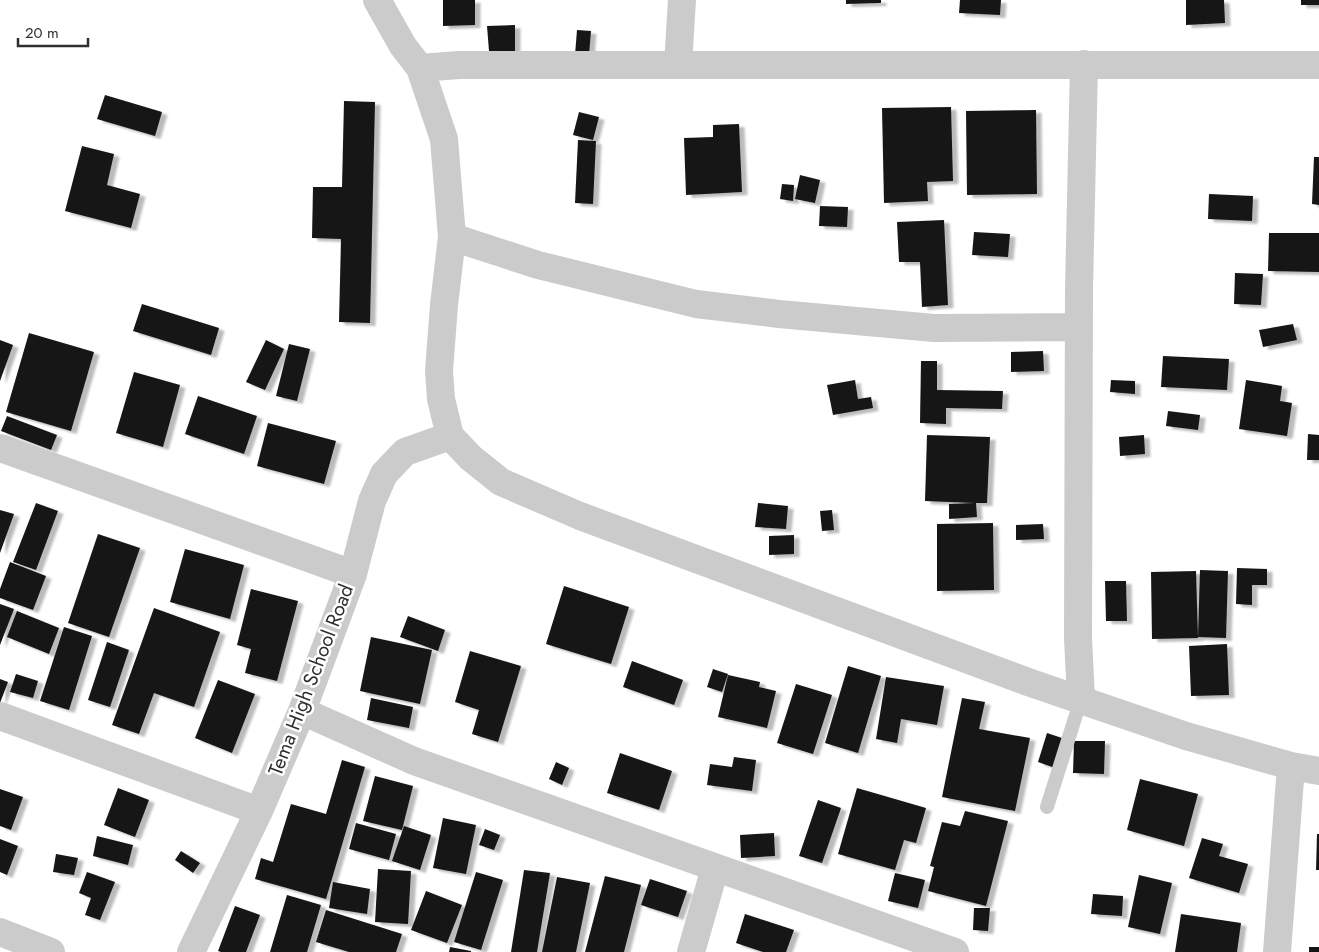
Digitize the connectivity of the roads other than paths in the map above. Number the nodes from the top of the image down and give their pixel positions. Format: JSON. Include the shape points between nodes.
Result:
{"nodes":[{"id":1,"x":377,"y":0,"type":"edge"},
{"id":2,"x":682,"y":0,"type":"edge"},
{"id":3,"x":1084,"y":64,"type":"junction"},
{"id":4,"x":678,"y":65,"type":"junction"},
{"id":5,"x":1319,"y":66,"type":"edge"},
{"id":6,"x":420,"y":68,"type":"junction"},
{"id":7,"x":452,"y":237,"type":"junction"},
{"id":8,"x":1079,"y":327,"type":"junction"},
{"id":9,"x":450,"y":436,"type":"junction"},
{"id":10,"x":0,"y":448,"type":"edge"},
{"id":11,"x":353,"y":574,"type":"junction"},
{"id":12,"x":1081,"y":699,"type":"junction"},
{"id":13,"x":302,"y":711,"type":"junction"},
{"id":14,"x":0,"y":716,"type":"edge"},
{"id":15,"x":1291,"y":766,"type":"junction"},
{"id":16,"x":1319,"y":771,"type":"edge"},
{"id":17,"x":1047,"y":807,"type":"dead end"},
{"id":18,"x":259,"y":811,"type":"junction"},
{"id":19,"x":715,"y":868,"type":"junction"},
{"id":20,"x":0,"y":932,"type":"edge"},
{"id":21,"x":51,"y":952,"type":"edge"},
{"id":22,"x":191,"y":952,"type":"edge"},
{"id":23,"x":691,"y":952,"type":"edge"},
{"id":24,"x":955,"y":952,"type":"edge"},
{"id":25,"x":1277,"y":952,"type":"edge"}],
"edges":[{"from":1,"to":6,"type":"street","via":[[403,46]]},
{"from":2,"to":4,"type":"street"},
{"from":3,"to":4,"type":"street"},
{"from":3,"to":5,"type":"street"},
{"from":3,"to":8,"type":"street"},
{"from":4,"to":6,"type":"street"},
{"from":6,"to":7,"type":"street","via":[[444,139]]},
{"from":7,"to":8,"type":"street","via":[[538,265],[696,304],[934,328]]},
{"from":7,"to":9,"type":"street","via":[[439,371],[441,399]]},
{"from":8,"to":12,"type":"street","via":[[1078,638]]},
{"from":9,"to":11,"type":"street","name":"Tema High School Road","via":[[405,452],[384,474],[372,501]]},
{"from":9,"to":12,"type":"street","via":[[501,482],[545,502],[1018,679]]},
{"from":10,"to":11,"type":"street"},
{"from":11,"to":13,"type":"street","name":"Tema High School Road"},
{"from":12,"to":15,"type":"street","via":[[1186,736]]},
{"from":12,"to":17,"type":"lane"},
{"from":13,"to":18,"type":"street","name":"Tema High School Road"},
{"from":13,"to":19,"type":"street","via":[[414,761]]},
{"from":14,"to":18,"type":"street"},
{"from":15,"to":16,"type":"street"},
{"from":15,"to":25,"type":"street"},
{"from":18,"to":22,"type":"street","name":"Tema High School Road"},
{"from":19,"to":23,"type":"street"},
{"from":19,"to":24,"type":"street"},
{"from":20,"to":21,"type":"street"}]}
